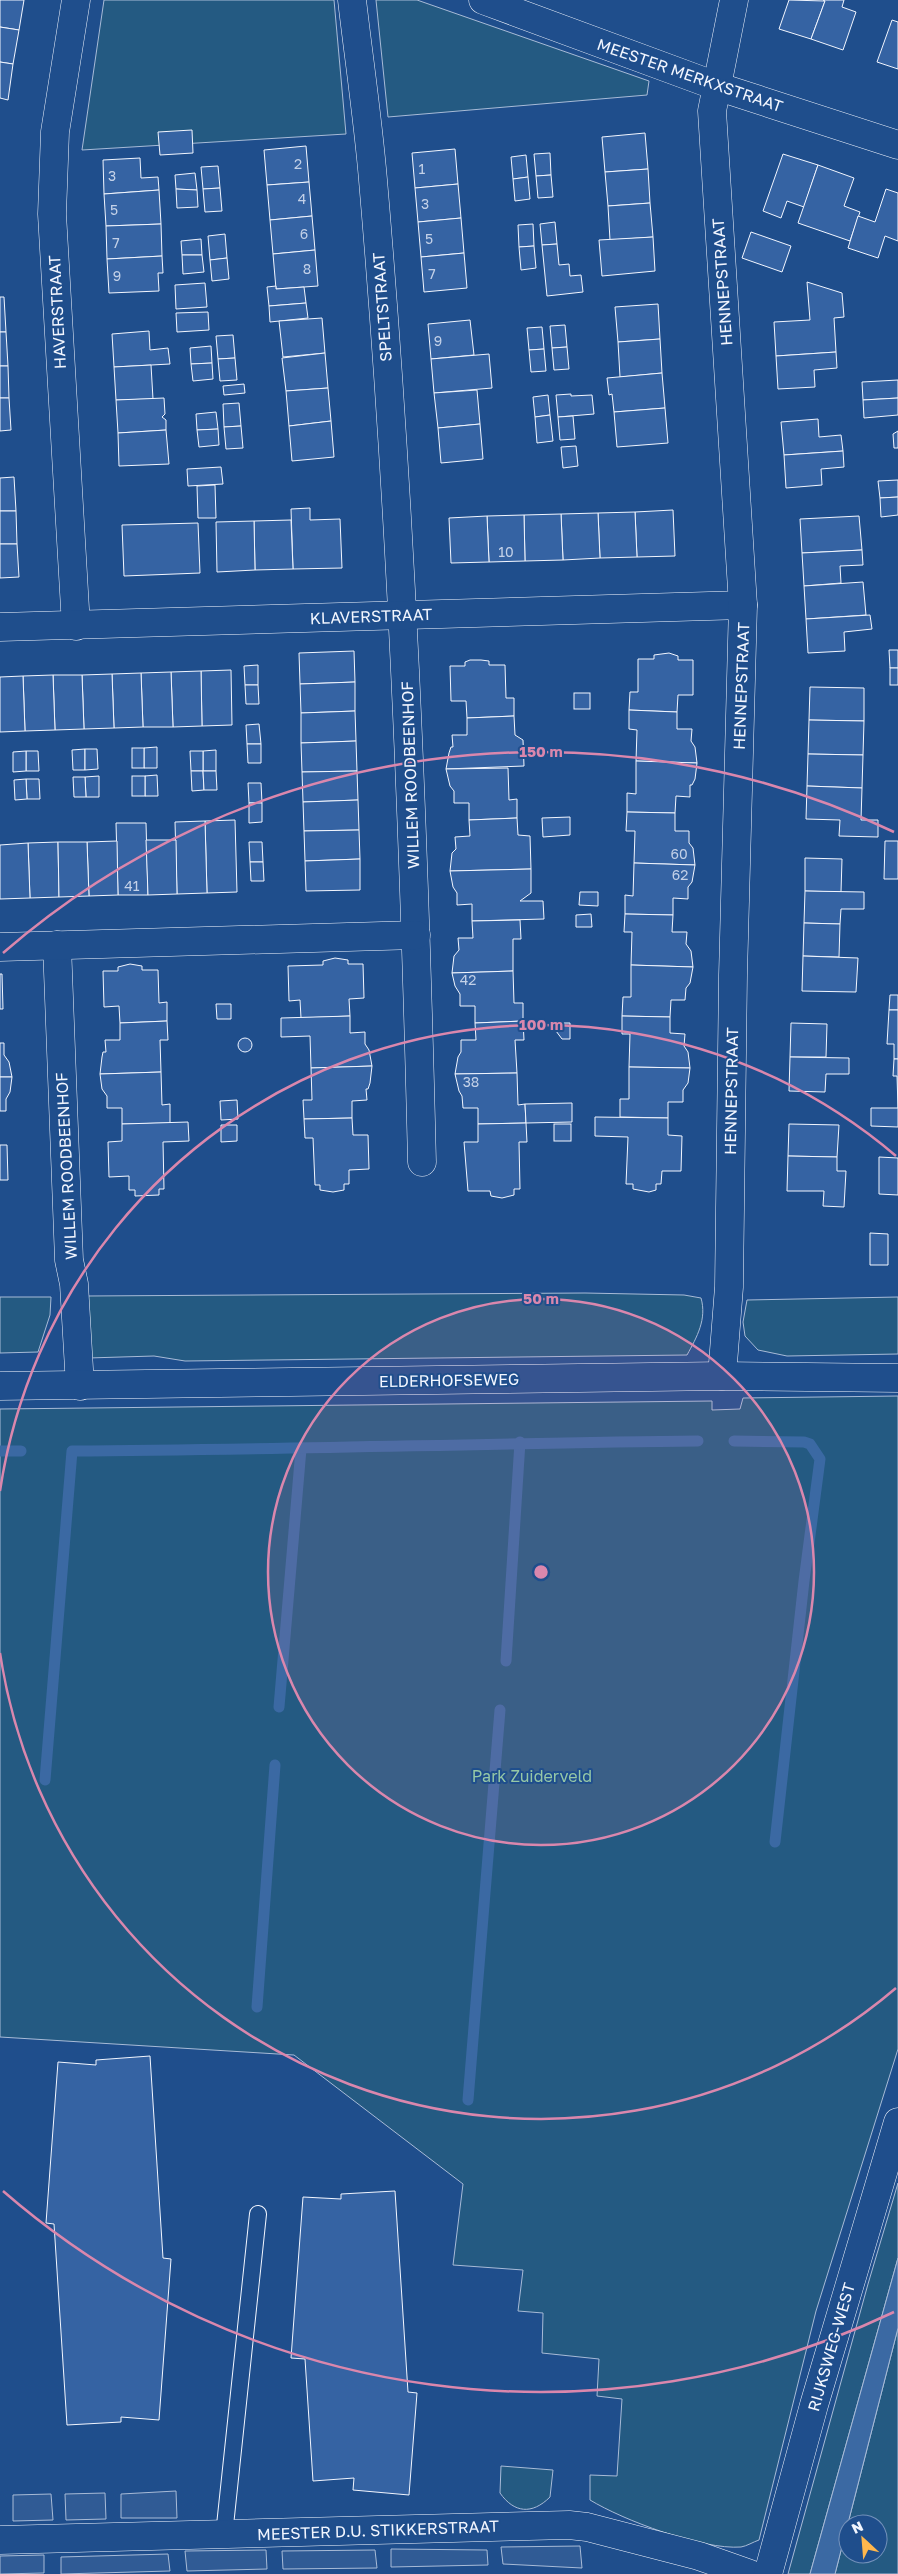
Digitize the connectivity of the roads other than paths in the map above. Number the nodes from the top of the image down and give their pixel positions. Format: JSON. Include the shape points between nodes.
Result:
{"nodes":[{"id":1,"x":76,"y":0,"type":"edge"},
{"id":2,"x":352,"y":0,"type":"edge"},
{"id":3,"x":483,"y":0,"type":"edge"},
{"id":4,"x":734,"y":0,"type":"edge"},
{"id":5,"x":719,"y":87,"type":"junction"},
{"id":6,"x":898,"y":145,"type":"edge"},
{"id":7,"x":743,"y":605,"type":"junction"},
{"id":8,"x":403,"y":615,"type":"junction"},
{"id":9,"x":76,"y":626,"type":"junction"},
{"id":10,"x":0,"y":627,"type":"edge"},
{"id":11,"x":416,"y":935,"type":"junction"},
{"id":12,"x":57,"y":945,"type":"junction"},
{"id":13,"x":0,"y":946,"type":"edge"},
{"id":14,"x":422,"y":1162,"type":"dead end"},
{"id":15,"x":722,"y":1376,"type":"junction"},
{"id":16,"x":898,"y":1378,"type":"edge"},
{"id":17,"x":0,"y":1386,"type":"edge"},
{"id":18,"x":80,"y":1386,"type":"junction"},
{"id":19,"x":898,"y":2122,"type":"edge"},
{"id":20,"x":258,"y":2214,"type":"dead end"},
{"id":21,"x":224,"y":2535,"type":"junction"},
{"id":22,"x":0,"y":2540,"type":"edge"},
{"id":23,"x":750,"y":2574,"type":"edge"},
{"id":24,"x":768,"y":2574,"type":"edge"}],
"edges":[{"from":1,"to":9,"type":"street","name":"HAVERSTRAAT","via":[[55,132],[52,214]]},
{"from":2,"to":8,"type":"street","name":"SPELTSTRAAT","via":[[373,178]]},
{"from":3,"to":5,"type":"street","name":"MEESTER MERKXSTRAAT"},
{"from":4,"to":5,"type":"street","name":"HENNEPSTRAAT"},
{"from":5,"to":6,"type":"street","name":"MEESTER MERKXSTRAAT"},
{"from":5,"to":7,"type":"street","name":"HENNEPSTRAAT","via":[[712,112]]},
{"from":7,"to":8,"type":"street","name":"KLAVERSTRAAT"},
{"from":7,"to":15,"type":"street","name":"HENNEPSTRAAT","via":[[729,1287]]},
{"from":8,"to":9,"type":"street","name":"KLAVERSTRAAT"},
{"from":8,"to":11,"type":"street","name":"WILLEM ROODBEENHOF"},
{"from":9,"to":10,"type":"street","name":"KLAVERSTRAAT"},
{"from":11,"to":12,"type":"street"},
{"from":11,"to":14,"type":"street","name":"WILLEM ROODBEENHOF"},
{"from":12,"to":13,"type":"street"},
{"from":12,"to":18,"type":"street","name":"WILLEM ROODBEENHOF","via":[[69,1260],[74,1284]]},
{"from":15,"to":16,"type":"street","name":"ELDERHOFSEWEG"},
{"from":15,"to":18,"type":"street","name":"ELDERHOFSEWEG"},
{"from":17,"to":18,"type":"street","name":"ELDERHOFSEWEG"},
{"from":19,"to":24,"type":"street","name":"RIJKSWEG-WEST","via":[[814,2405]]},
{"from":20,"to":21,"type":"lane"},
{"from":21,"to":22,"type":"street","name":"MEESTER D.U. STIKKERSTRAAT"},
{"from":21,"to":23,"type":"street","name":"MEESTER D.U. STIKKERSTRAAT","via":[[569,2525],[699,2556]]}]}
